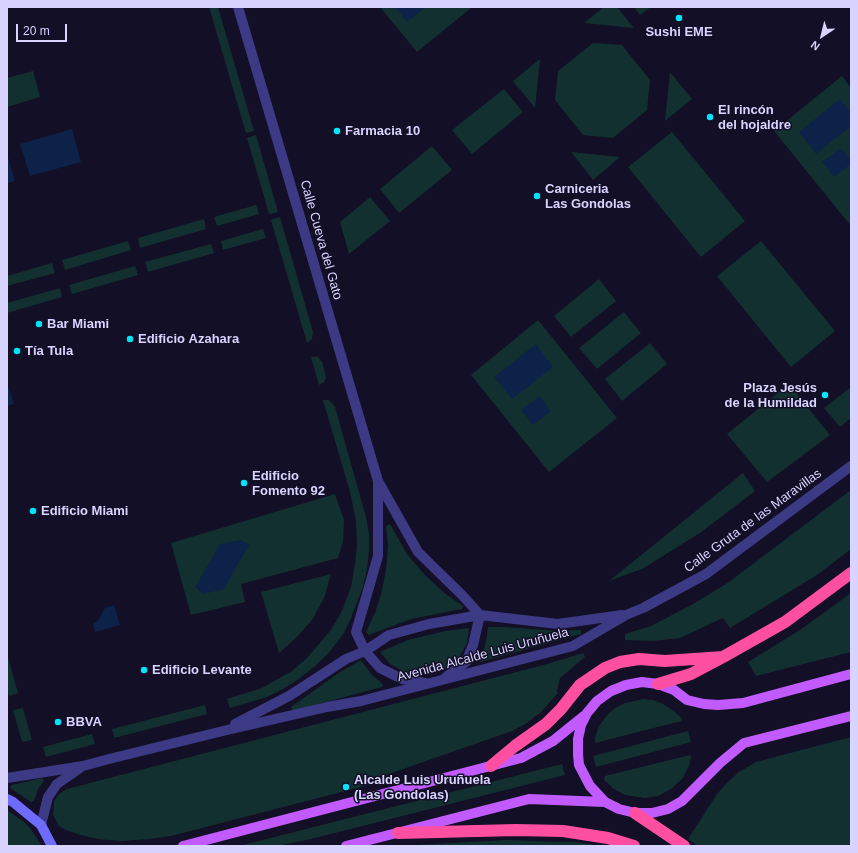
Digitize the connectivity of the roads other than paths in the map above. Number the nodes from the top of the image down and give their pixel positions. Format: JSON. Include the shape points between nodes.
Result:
{"nodes":[{"id":1,"x":238,"y":7,"type":"edge"},
{"id":2,"x":851,"y":466,"type":"edge"},
{"id":3,"x":378,"y":481,"type":"junction"},
{"id":4,"x":851,"y":573,"type":"edge"},
{"id":5,"x":480,"y":615,"type":"junction"},
{"id":6,"x":626,"y":615,"type":"junction"},
{"id":7,"x":365,"y":651,"type":"junction"},
{"id":8,"x":723,"y":657,"type":"junction"},
{"id":9,"x":851,"y":674,"type":"edge"},
{"id":10,"x":435,"y":682,"type":"junction"},
{"id":11,"x":658,"y":684,"type":"junction"},
{"id":12,"x":587,"y":713,"type":"junction"},
{"id":13,"x":851,"y":716,"type":"edge"},
{"id":14,"x":223,"y":731,"type":"junction"},
{"id":15,"x":83,"y":766,"type":"junction"},
{"id":16,"x":491,"y":766,"type":"junction"},
{"id":17,"x":7,"y":778,"type":"edge"},
{"id":18,"x":7,"y":799,"type":"edge"},
{"id":19,"x":605,"y":802,"type":"junction"},
{"id":20,"x":636,"y":813,"type":"junction"},
{"id":21,"x":42,"y":825,"type":"junction"},
{"id":22,"x":398,"y":833,"type":"junction"},
{"id":23,"x":52,"y":846,"type":"edge"},
{"id":24,"x":183,"y":846,"type":"edge"},
{"id":25,"x":346,"y":846,"type":"edge"},
{"id":26,"x":634,"y":846,"type":"edge"},
{"id":27,"x":684,"y":846,"type":"edge"}],
"edges":[{"from":1,"to":3,"type":"street","name":"Calle Cueva del Gato"},
{"from":2,"to":6,"type":"street","name":"Calle Gruta de las Maravillas","via":[[706,574]]},
{"from":3,"to":5,"type":"street","via":[[418,552]]},
{"from":3,"to":7,"type":"street","via":[[378,556],[356,632]]},
{"from":4,"to":8,"type":"highway","via":[[785,622]]},
{"from":5,"to":6,"type":"street","name":"Avenida Alcalde Luis Uruñuela","via":[[558,624]]},
{"from":5,"to":7,"type":"street","name":"Avenida Alcalde Luis Uruñuela","via":[[429,624],[389,635]]},
{"from":5,"to":10,"type":"street","via":[[466,662]]},
{"from":6,"to":10,"type":"street","name":"Avenida Alcalde Luis Uruñuela","via":[[573,646]]},
{"from":7,"to":10,"type":"street","via":[[380,668],[402,679]]},
{"from":7,"to":14,"type":"street","name":"Avenida Alcalde Luis Uruñuela","via":[[346,659],[289,696]]},
{"from":8,"to":11,"type":"highway","via":[[691,674]]},
{"from":8,"to":16,"type":"highway","via":[[665,661],[639,659],[604,668],[580,685],[561,710],[546,724]]},
{"from":9,"to":11,"type":"main road","via":[[743,703],[704,704],[687,700],[674,690]]},
{"from":10,"to":14,"type":"street","name":"Avenida Alcalde Luis Uruñuela"},
{"from":11,"to":12,"type":"main road","via":[[642,682],[611,691],[597,701]]},
{"from":12,"to":16,"type":"main road","via":[[553,741],[521,758]]},
{"from":12,"to":19,"type":"main road","via":[[578,738],[579,765],[590,786]]},
{"from":13,"to":20,"type":"main road","via":[[744,743],[720,762],[682,801],[668,809]]},
{"from":14,"to":15,"type":"street","name":"Avenida Alcalde Luis Uruñuela"},
{"from":15,"to":17,"type":"street","name":"Avenida Alcalde Luis Uruñuela"},
{"from":15,"to":21,"type":"street","name":"Avenida Alcalde Luis Uruñuela","via":[[57,784],[48,797]]},
{"from":16,"to":24,"type":"main road"},
{"from":18,"to":21,"type":"street"},
{"from":19,"to":20,"type":"main road"},
{"from":19,"to":22,"type":"main road","via":[[529,799]]},
{"from":20,"to":27,"type":"highway"},
{"from":21,"to":23,"type":"street"},
{"from":22,"to":25,"type":"main road"},
{"from":22,"to":26,"type":"highway","via":[[563,831],[608,838]]}]}
